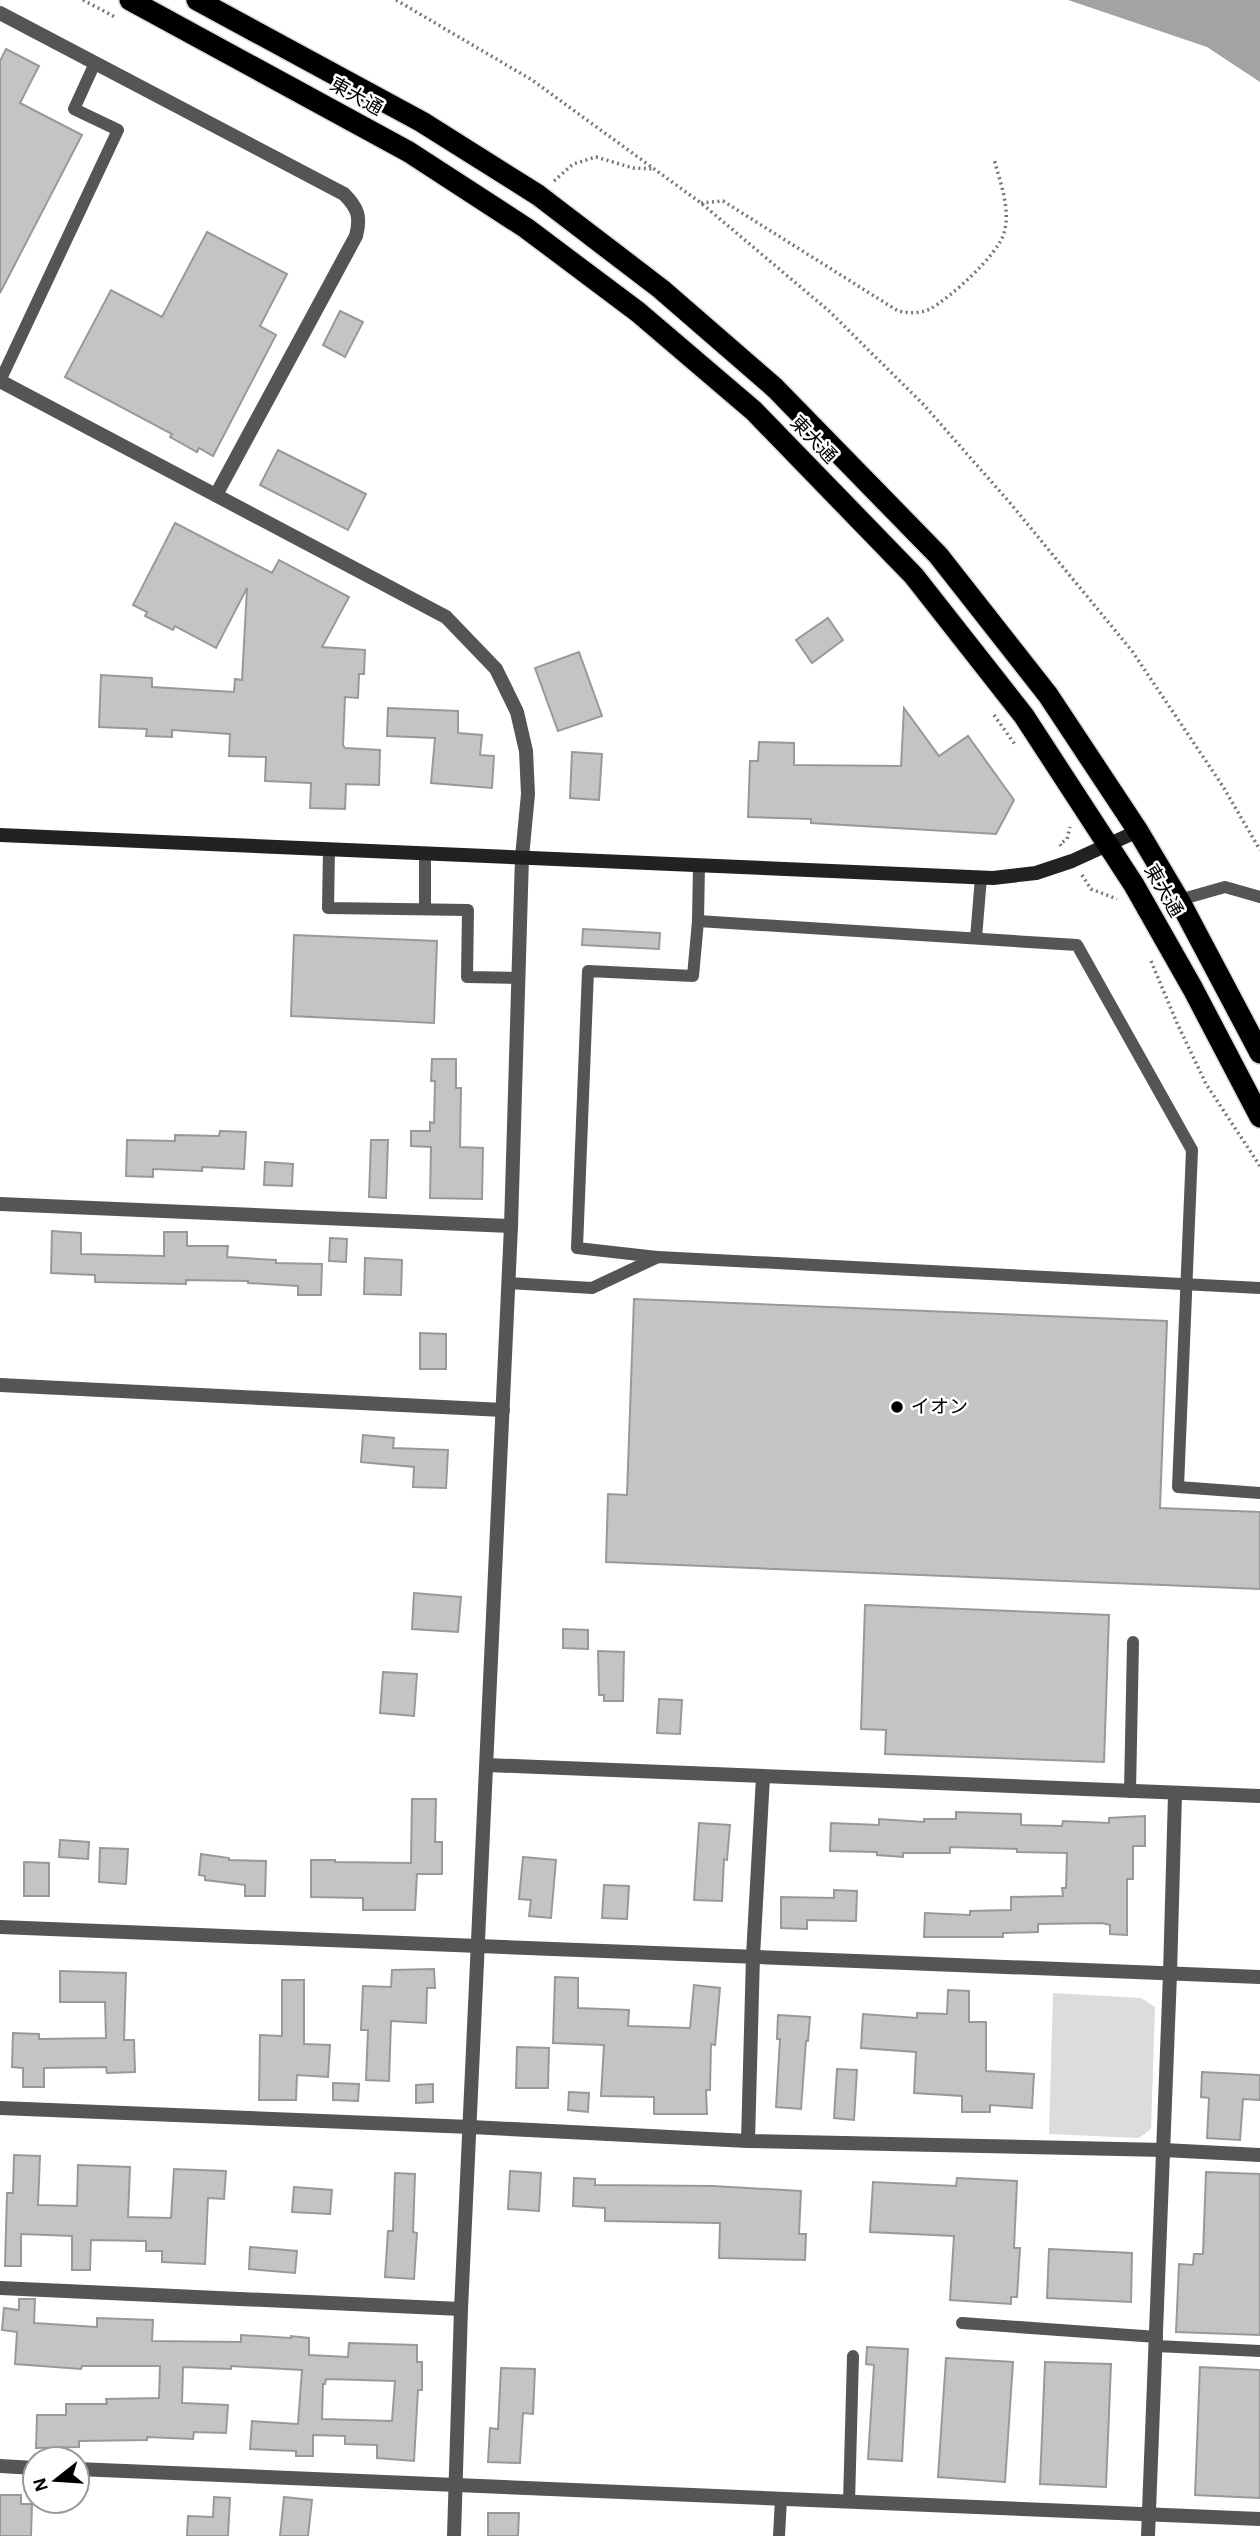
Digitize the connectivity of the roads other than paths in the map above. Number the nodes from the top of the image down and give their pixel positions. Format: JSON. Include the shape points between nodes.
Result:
{"nodes":[{"id":1,"x":197,"y":0,"type":"edge"},
{"id":2,"x":124,"y":9,"type":"edge"},
{"id":3,"x":0,"y":13,"type":"edge"},
{"id":4,"x":95,"y":63,"type":"junction"},
{"id":5,"x":0,"y":381,"type":"edge"},
{"id":6,"x":216,"y":495,"type":"junction"},
{"id":7,"x":1138,"y":831,"type":"junction"},
{"id":8,"x":0,"y":835,"type":"edge"},
{"id":9,"x":1108,"y":845,"type":"junction"},
{"id":10,"x":329,"y":849,"type":"junction"},
{"id":11,"x":425,"y":853,"type":"junction"},
{"id":12,"x":522,"y":857,"type":"junction"},
{"id":13,"x":699,"y":865,"type":"junction"},
{"id":14,"x":981,"y":877,"type":"junction"},
{"id":15,"x":1260,"y":897,"type":"edge"},
{"id":16,"x":1179,"y":900,"type":"junction"},
{"id":17,"x":425,"y":909,"type":"junction"},
{"id":18,"x":698,"y":921,"type":"junction"},
{"id":19,"x":976,"y":938,"type":"junction"},
{"id":20,"x":519,"y":978,"type":"junction"},
{"id":21,"x":1260,"y":1053,"type":"edge"},
{"id":22,"x":1260,"y":1118,"type":"edge"},
{"id":23,"x":0,"y":1204,"type":"edge"},
{"id":24,"x":511,"y":1226,"type":"junction"},
{"id":25,"x":658,"y":1257,"type":"junction"},
{"id":26,"x":508,"y":1283,"type":"junction"},
{"id":27,"x":1186,"y":1286,"type":"junction"},
{"id":28,"x":1260,"y":1288,"type":"edge"},
{"id":29,"x":0,"y":1385,"type":"edge"},
{"id":30,"x":503,"y":1410,"type":"junction"},
{"id":31,"x":1260,"y":1493,"type":"edge"},
{"id":32,"x":1133,"y":1642,"type":"dead end"},
{"id":33,"x":487,"y":1765,"type":"junction"},
{"id":34,"x":762,"y":1777,"type":"junction"},
{"id":35,"x":1130,"y":1793,"type":"junction"},
{"id":36,"x":1175,"y":1794,"type":"junction"},
{"id":37,"x":1260,"y":1796,"type":"edge"},
{"id":38,"x":0,"y":1927,"type":"edge"},
{"id":39,"x":479,"y":1945,"type":"junction"},
{"id":40,"x":753,"y":1956,"type":"junction"},
{"id":41,"x":1170,"y":1974,"type":"junction"},
{"id":42,"x":1260,"y":1978,"type":"edge"},
{"id":43,"x":0,"y":2108,"type":"edge"},
{"id":44,"x":471,"y":2127,"type":"junction"},
{"id":45,"x":748,"y":2141,"type":"junction"},
{"id":46,"x":1164,"y":2150,"type":"junction"},
{"id":47,"x":1260,"y":2155,"type":"edge"},
{"id":48,"x":0,"y":2288,"type":"edge"},
{"id":49,"x":461,"y":2309,"type":"junction"},
{"id":50,"x":962,"y":2323,"type":"dead end"},
{"id":51,"x":1156,"y":2342,"type":"junction"},
{"id":52,"x":1260,"y":2351,"type":"edge"},
{"id":53,"x":853,"y":2356,"type":"dead end"},
{"id":54,"x":0,"y":2466,"type":"edge"},
{"id":55,"x":21,"y":2467,"type":"edge"},
{"id":56,"x":91,"y":2470,"type":"edge"},
{"id":57,"x":455,"y":2485,"type":"junction"},
{"id":58,"x":780,"y":2499,"type":"junction"},
{"id":59,"x":849,"y":2502,"type":"junction"},
{"id":60,"x":1150,"y":2514,"type":"junction"},
{"id":61,"x":1260,"y":2519,"type":"edge"},
{"id":62,"x":454,"y":2536,"type":"edge"},
{"id":63,"x":779,"y":2536,"type":"edge"},
{"id":64,"x":1148,"y":2536,"type":"edge"}],
"edges":[{"from":1,"to":7,"type":"highway","name":"東大通","via":[[422,122],[538,195],[660,289],[775,388],[938,555],[1048,695]]},
{"from":2,"to":9,"type":"highway","name":"東大通","via":[[409,152],[526,228],[638,312],[754,411],[914,576],[1024,716]]},
{"from":3,"to":4,"type":"street"},
{"from":4,"to":5,"type":"lane","via":[[74,109],[118,130]]},
{"from":4,"to":6,"type":"street","via":[[344,194],[356,205],[360,220],[356,236]]},
{"from":5,"to":6,"type":"street"},
{"from":6,"to":12,"type":"street","via":[[446,617],[496,669],[517,712],[526,751],[528,794]]},
{"from":7,"to":9,"type":"street"},
{"from":7,"to":16,"type":"highway","name":"東大通"},
{"from":8,"to":10,"type":"street"},
{"from":9,"to":14,"type":"street","via":[[1036,873]]},
{"from":9,"to":22,"type":"highway","name":"東大通","via":[[1194,989]]},
{"from":10,"to":11,"type":"street"},
{"from":10,"to":17,"type":"lane","via":[[328,908]]},
{"from":11,"to":12,"type":"street"},
{"from":11,"to":17,"type":"lane"},
{"from":12,"to":13,"type":"street"},
{"from":12,"to":20,"type":"street"},
{"from":13,"to":14,"type":"street"},
{"from":13,"to":18,"type":"lane"},
{"from":14,"to":19,"type":"lane"},
{"from":15,"to":16,"type":"lane","via":[[1225,887]]},
{"from":16,"to":21,"type":"highway","name":"東大通"},
{"from":17,"to":20,"type":"lane","via":[[468,910],[467,977]]},
{"from":18,"to":19,"type":"lane"},
{"from":18,"to":25,"type":"lane","via":[[693,976],[588,971],[578,1248]]},
{"from":19,"to":27,"type":"lane","via":[[1077,945],[1192,1150]]},
{"from":20,"to":24,"type":"street"},
{"from":23,"to":24,"type":"street"},
{"from":24,"to":26,"type":"street"},
{"from":25,"to":26,"type":"lane","via":[[592,1288]]},
{"from":25,"to":27,"type":"lane"},
{"from":26,"to":30,"type":"street"},
{"from":27,"to":28,"type":"lane"},
{"from":27,"to":31,"type":"lane","via":[[1178,1487]]},
{"from":29,"to":30,"type":"street"},
{"from":30,"to":33,"type":"street"},
{"from":32,"to":35,"type":"lane"},
{"from":33,"to":34,"type":"street"},
{"from":33,"to":39,"type":"street"},
{"from":34,"to":35,"type":"street"},
{"from":34,"to":40,"type":"street"},
{"from":35,"to":36,"type":"street"},
{"from":36,"to":37,"type":"street"},
{"from":36,"to":41,"type":"street"},
{"from":38,"to":39,"type":"street"},
{"from":39,"to":40,"type":"street"},
{"from":39,"to":44,"type":"street"},
{"from":40,"to":41,"type":"street"},
{"from":40,"to":45,"type":"street"},
{"from":41,"to":42,"type":"street"},
{"from":41,"to":46,"type":"street"},
{"from":43,"to":44,"type":"street"},
{"from":44,"to":45,"type":"street"},
{"from":44,"to":49,"type":"street"},
{"from":45,"to":46,"type":"street"},
{"from":46,"to":47,"type":"street"},
{"from":46,"to":51,"type":"street"},
{"from":48,"to":49,"type":"street"},
{"from":49,"to":57,"type":"street"},
{"from":50,"to":51,"type":"lane"},
{"from":51,"to":52,"type":"lane"},
{"from":51,"to":60,"type":"street"},
{"from":53,"to":59,"type":"lane"},
{"from":54,"to":55,"type":"street"},
{"from":56,"to":57,"type":"street"},
{"from":57,"to":58,"type":"street"},
{"from":57,"to":62,"type":"street"},
{"from":58,"to":59,"type":"street"},
{"from":58,"to":63,"type":"lane"},
{"from":59,"to":60,"type":"street"},
{"from":60,"to":61,"type":"street"},
{"from":60,"to":64,"type":"street"}]}
